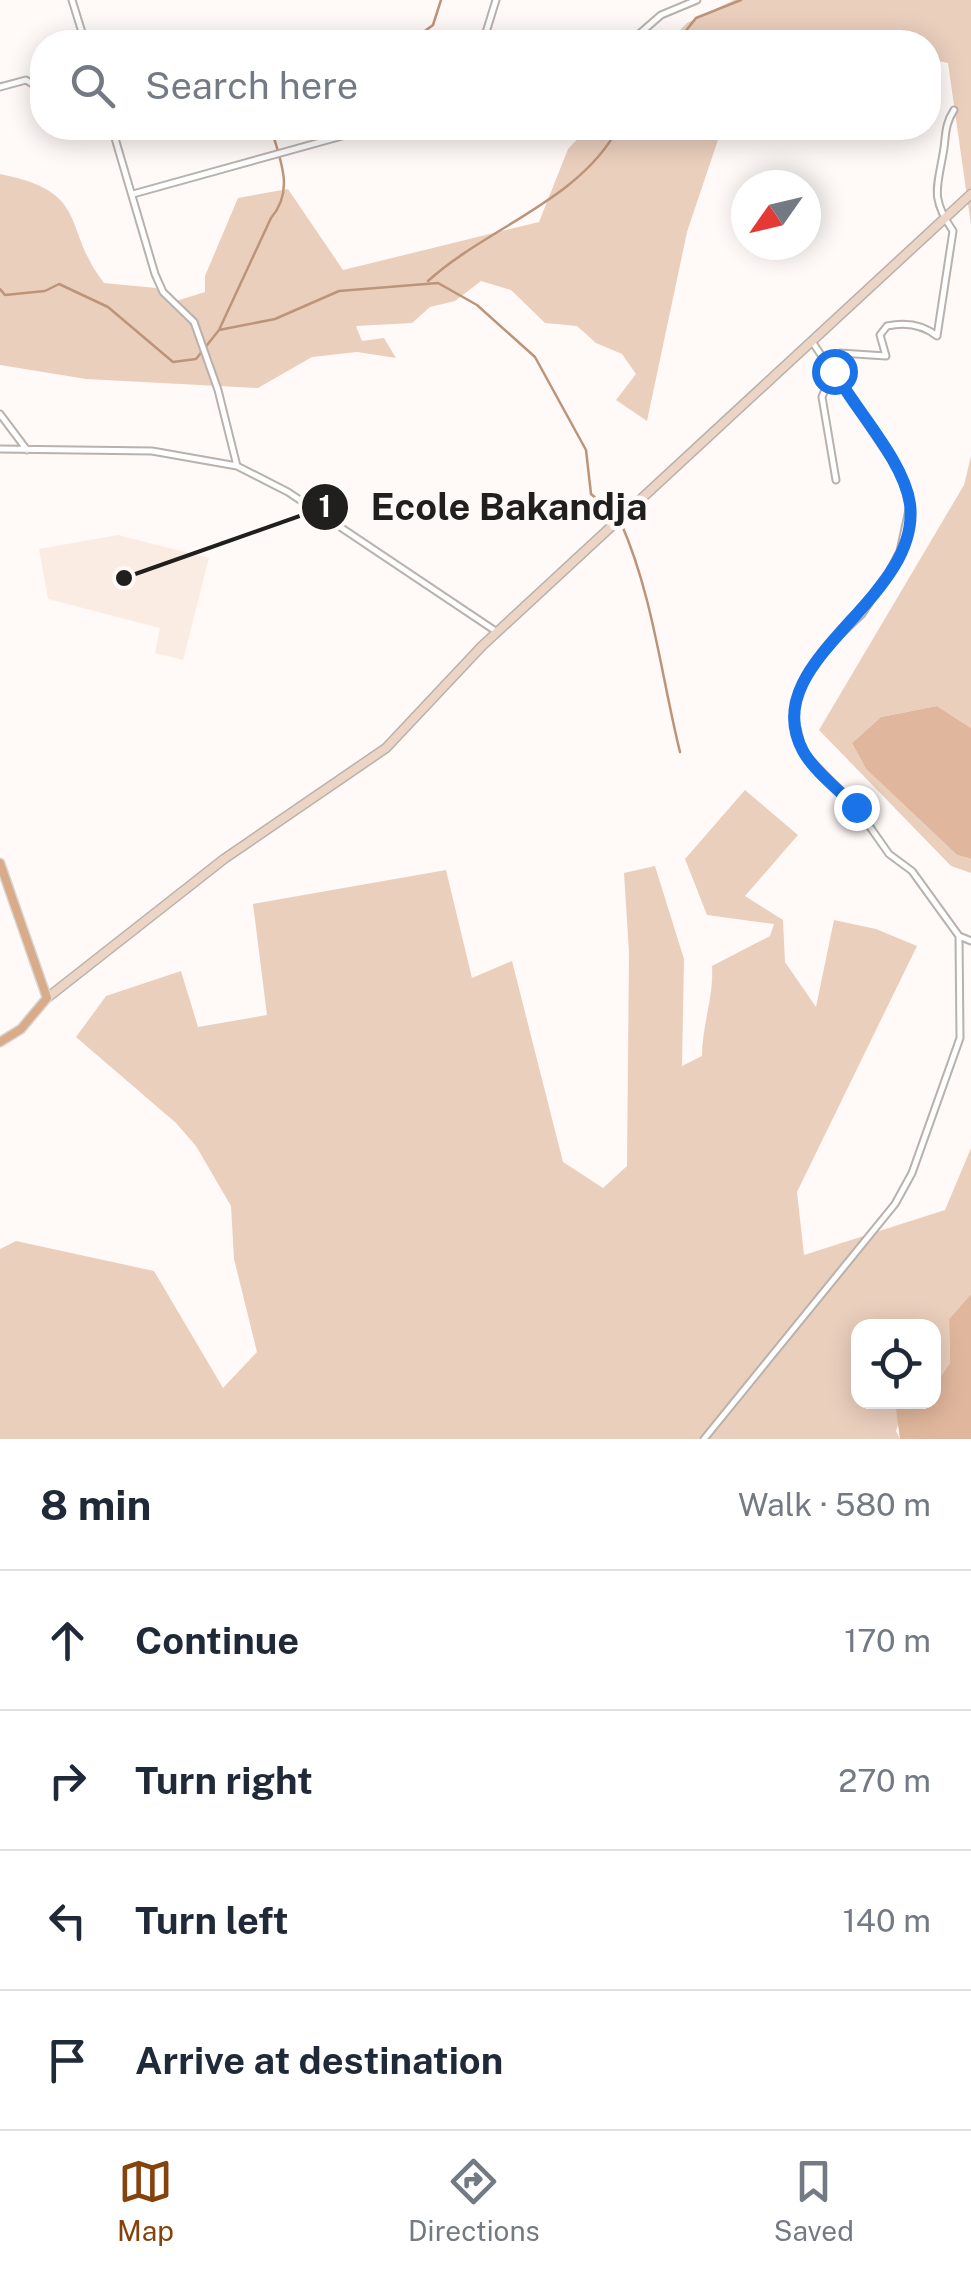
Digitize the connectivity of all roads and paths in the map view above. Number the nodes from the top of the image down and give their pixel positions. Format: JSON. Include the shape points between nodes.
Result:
{"nodes":[{"id":1,"x":72,"y":0,"type":"edge"},
{"id":2,"x":496,"y":0,"type":"edge"},
{"id":3,"x":697,"y":0,"type":"edge"},
{"id":4,"x":81,"y":30,"type":"edge"},
{"id":5,"x":487,"y":30,"type":"edge"},
{"id":6,"x":644,"y":30,"type":"edge"},
{"id":7,"x":30,"y":82,"type":"edge"},
{"id":8,"x":0,"y":86,"type":"edge"},
{"id":9,"x":954,"y":110,"type":"dead end"},
{"id":10,"x":116,"y":140,"type":"edge"},
{"id":11,"x":328,"y":140,"type":"edge"},
{"id":12,"x":133,"y":194,"type":"junction"},
{"id":13,"x":971,"y":194,"type":"edge"},
{"id":14,"x":944,"y":218,"type":"junction"},
{"id":15,"x":813,"y":343,"type":"junction"},
{"id":16,"x":834,"y":371,"type":"junction"},
{"id":17,"x":0,"y":414,"type":"edge"},
{"id":18,"x":0,"y":449,"type":"edge"},
{"id":19,"x":26,"y":450,"type":"junction"},
{"id":20,"x":237,"y":466,"type":"junction"},
{"id":21,"x":836,"y":480,"type":"dead end"},
{"id":22,"x":497,"y":632,"type":"junction"},
{"id":23,"x":0,"y":862,"type":"edge"},
{"id":24,"x":960,"y":936,"type":"junction"},
{"id":25,"x":971,"y":941,"type":"edge"},
{"id":26,"x":47,"y":998,"type":"junction"},
{"id":27,"x":0,"y":1042,"type":"edge"},
{"id":28,"x":704,"y":1439,"type":"edge"}],
"edges":[{"from":1,"to":4,"type":"street"},
{"from":2,"to":5,"type":"street"},
{"from":3,"to":6,"type":"street"},
{"from":7,"to":8,"type":"street"},
{"from":9,"to":14,"type":"street","via":[[935,179]]},
{"from":10,"to":12,"type":"street"},
{"from":11,"to":12,"type":"street"},
{"from":12,"to":20,"type":"street","via":[[163,292],[194,322]]},
{"from":13,"to":14,"type":"main road"},
{"from":14,"to":15,"type":"main road"},
{"from":14,"to":16,"type":"street","via":[[953,232],[936,336],[915,326],[887,326],[880,335],[886,356],[840,354]]},
{"from":15,"to":16,"type":"street"},
{"from":15,"to":22,"type":"main road"},
{"from":16,"to":21,"type":"street","via":[[822,397]]},
{"from":16,"to":24,"type":"street","via":[[900,471],[909,522],[870,600],[803,681],[795,720],[804,752],[889,854],[912,871]]},
{"from":17,"to":19,"type":"street"},
{"from":18,"to":19,"type":"street"},
{"from":19,"to":20,"type":"street","via":[[152,452]]},
{"from":20,"to":22,"type":"street","via":[[288,492]]},
{"from":22,"to":26,"type":"main road","via":[[364,767],[224,860]]},
{"from":23,"to":26,"type":"main road"},
{"from":24,"to":25,"type":"street"},
{"from":24,"to":28,"type":"street","via":[[960,1038],[912,1173],[856,1257]]},
{"from":26,"to":27,"type":"main road"}]}
